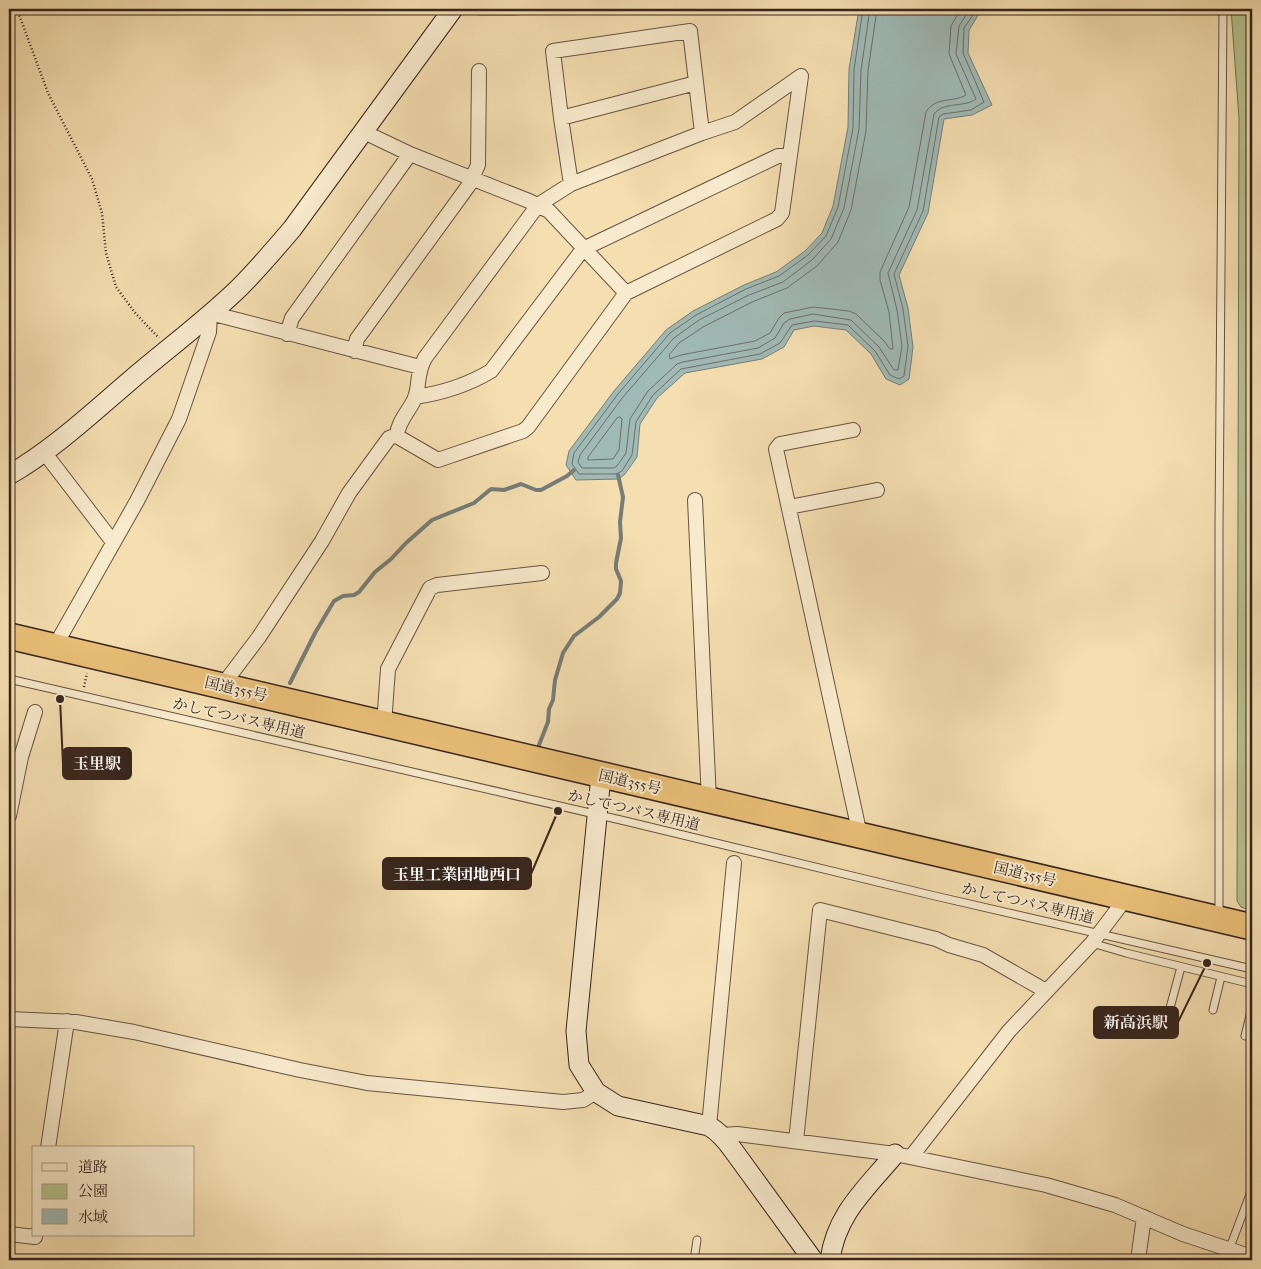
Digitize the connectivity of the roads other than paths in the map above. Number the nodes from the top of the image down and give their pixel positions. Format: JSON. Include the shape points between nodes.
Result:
{"nodes":[{"id":1,"x":454,"y":9,"type":"edge"},
{"id":2,"x":1223,"y":9,"type":"edge"},
{"id":3,"x":479,"y":71,"type":"dead end"},
{"id":4,"x":696,"y":83,"type":"junction"},
{"id":5,"x":561,"y":118,"type":"junction"},
{"id":6,"x":364,"y":132,"type":"junction"},
{"id":7,"x":702,"y":133,"type":"junction"},
{"id":8,"x":410,"y":154,"type":"junction"},
{"id":9,"x":789,"y":156,"type":"junction"},
{"id":10,"x":472,"y":178,"type":"junction"},
{"id":11,"x":572,"y":184,"type":"junction"},
{"id":12,"x":538,"y":204,"type":"junction"},
{"id":13,"x":583,"y":249,"type":"junction"},
{"id":14,"x":626,"y":293,"type":"junction"},
{"id":15,"x":210,"y":313,"type":"junction"},
{"id":16,"x":287,"y":334,"type":"junction"},
{"id":17,"x":354,"y":351,"type":"junction"},
{"id":18,"x":420,"y":367,"type":"junction"},
{"id":19,"x":415,"y":397,"type":"junction"},
{"id":20,"x":853,"y":430,"type":"dead end"},
{"id":21,"x":397,"y":435,"type":"junction"},
{"id":22,"x":44,"y":452,"type":"junction"},
{"id":23,"x":9,"y":475,"type":"edge"},
{"id":24,"x":877,"y":490,"type":"dead end"},
{"id":25,"x":695,"y":500,"type":"dead end"},
{"id":26,"x":789,"y":507,"type":"junction"},
{"id":27,"x":113,"y":542,"type":"junction"},
{"id":28,"x":542,"y":573,"type":"dead end"},
{"id":29,"x":9,"y":636,"type":"edge"},
{"id":30,"x":55,"y":646,"type":"junction"},
{"id":31,"x":9,"y":679,"type":"edge"},
{"id":32,"x":224,"y":686,"type":"junction"},
{"id":33,"x":35,"y":712,"type":"dead end"},
{"id":34,"x":384,"y":724,"type":"junction"},
{"id":35,"x":601,"y":776,"type":"junction"},
{"id":36,"x":709,"y":800,"type":"junction"},
{"id":37,"x":597,"y":815,"type":"junction"},
{"id":38,"x":9,"y":816,"type":"edge"},
{"id":39,"x":860,"y":835,"type":"junction"},
{"id":40,"x":734,"y":863,"type":"dead end"},
{"id":41,"x":1126,"y":898,"type":"junction"},
{"id":42,"x":1219,"y":920,"type":"junction"},
{"id":43,"x":1252,"y":927,"type":"edge"},
{"id":44,"x":1095,"y":938,"type":"junction"},
{"id":45,"x":1181,"y":967,"type":"junction"},
{"id":46,"x":1252,"y":968,"type":"edge"},
{"id":47,"x":1222,"y":976,"type":"junction"},
{"id":48,"x":1252,"y":984,"type":"edge"},
{"id":49,"x":1046,"y":991,"type":"junction"},
{"id":50,"x":1252,"y":1007,"type":"edge"},
{"id":51,"x":1170,"y":1008,"type":"dead end"},
{"id":52,"x":1213,"y":1010,"type":"dead end"},
{"id":53,"x":9,"y":1019,"type":"edge"},
{"id":54,"x":67,"y":1021,"type":"junction"},
{"id":55,"x":1246,"y":1036,"type":"dead end"},
{"id":56,"x":596,"y":1092,"type":"junction"},
{"id":57,"x":716,"y":1130,"type":"junction"},
{"id":58,"x":796,"y":1141,"type":"junction"},
{"id":59,"x":48,"y":1146,"type":"edge"},
{"id":60,"x":903,"y":1156,"type":"junction"},
{"id":61,"x":1252,"y":1190,"type":"edge"},
{"id":62,"x":1144,"y":1217,"type":"junction"},
{"id":63,"x":9,"y":1234,"type":"edge"},
{"id":64,"x":35,"y":1236,"type":"edge"},
{"id":65,"x":697,"y":1240,"type":"dead end"},
{"id":66,"x":1229,"y":1250,"type":"junction"},
{"id":67,"x":1252,"y":1257,"type":"edge"},
{"id":68,"x":694,"y":1260,"type":"edge"},
{"id":69,"x":813,"y":1260,"type":"edge"},
{"id":70,"x":830,"y":1260,"type":"edge"},
{"id":71,"x":1138,"y":1260,"type":"edge"}],
"edges":[{"from":1,"to":6,"type":"street"},
{"from":2,"to":42,"type":"lane"},
{"from":3,"to":10,"type":"street","via":[[478,165]]},
{"from":4,"to":5,"type":"street"},
{"from":4,"to":5,"type":"street","via":[[690,32],[553,51]]},
{"from":4,"to":7,"type":"street"},
{"from":5,"to":11,"type":"street"},
{"from":6,"to":8,"type":"street"},
{"from":6,"to":15,"type":"street","via":[[286,236],[238,289]]},
{"from":7,"to":9,"type":"street","via":[[735,122],[800,76]]},
{"from":7,"to":11,"type":"street"},
{"from":8,"to":10,"type":"street"},
{"from":8,"to":16,"type":"street","via":[[292,318]]},
{"from":9,"to":13,"type":"street","via":[[778,156]]},
{"from":9,"to":14,"type":"street","via":[[782,213],[778,219]]},
{"from":10,"to":12,"type":"street"},
{"from":10,"to":17,"type":"street","via":[[357,339]]},
{"from":11,"to":12,"type":"street"},
{"from":12,"to":13,"type":"street","via":[[549,210]]},
{"from":12,"to":18,"type":"street"},
{"from":13,"to":14,"type":"street"},
{"from":13,"to":19,"type":"street","via":[[491,371],[470,383]]},
{"from":14,"to":21,"type":"street","via":[[525,429],[438,460]]},
{"from":15,"to":16,"type":"street"},
{"from":15,"to":22,"type":"street"},
{"from":15,"to":27,"type":"street","via":[[209,332],[179,419]]},
{"from":16,"to":17,"type":"street"},
{"from":17,"to":18,"type":"street"},
{"from":18,"to":19,"type":"street"},
{"from":19,"to":21,"type":"street"},
{"from":20,"to":26,"type":"street","via":[[777,446]]},
{"from":21,"to":32,"type":"street","via":[[389,438],[349,493],[322,541]]},
{"from":22,"to":23,"type":"street"},
{"from":22,"to":27,"type":"street"},
{"from":24,"to":26,"type":"street"},
{"from":25,"to":36,"type":"street"},
{"from":26,"to":39,"type":"street"},
{"from":27,"to":30,"type":"street"},
{"from":28,"to":34,"type":"street","via":[[430,588],[388,669]]},
{"from":29,"to":30,"type":"highway","name":"国道355号"},
{"from":30,"to":32,"type":"highway","name":"国道355号"},
{"from":31,"to":37,"type":"lane","name":"かしてつバス専用道"},
{"from":32,"to":34,"type":"highway","name":"国道355号"},
{"from":33,"to":38,"type":"street","via":[[21,757]]},
{"from":34,"to":35,"type":"highway","name":"国道355号"},
{"from":35,"to":36,"type":"highway","name":"国道355号"},
{"from":35,"to":37,"type":"street"},
{"from":36,"to":39,"type":"highway","name":"国道355号"},
{"from":37,"to":44,"type":"lane","name":"かしてつバス専用道"},
{"from":37,"to":56,"type":"street","via":[[576,1032],[579,1065]]},
{"from":39,"to":41,"type":"highway","name":"国道355号"},
{"from":40,"to":57,"type":"street"},
{"from":41,"to":42,"type":"highway","name":"国道355号"},
{"from":41,"to":44,"type":"street"},
{"from":42,"to":43,"type":"highway","name":"国道355号"},
{"from":44,"to":45,"type":"lane"},
{"from":44,"to":46,"type":"lane","name":"かしてつバス専用道"},
{"from":44,"to":49,"type":"street"},
{"from":45,"to":47,"type":"lane"},
{"from":45,"to":51,"type":"lane"},
{"from":47,"to":48,"type":"lane"},
{"from":47,"to":52,"type":"lane"},
{"from":49,"to":58,"type":"street","via":[[983,955],[936,939],[820,910]]},
{"from":49,"to":60,"type":"street"},
{"from":50,"to":55,"type":"lane"},
{"from":53,"to":54,"type":"street"},
{"from":54,"to":56,"type":"street","via":[[134,1032],[367,1083],[563,1102],[583,1100]]},
{"from":54,"to":59,"type":"street"},
{"from":56,"to":57,"type":"street","via":[[618,1106]]},
{"from":57,"to":58,"type":"street"},
{"from":57,"to":69,"type":"street"},
{"from":58,"to":60,"type":"street"},
{"from":60,"to":62,"type":"street","via":[[1046,1184]]},
{"from":60,"to":70,"type":"street","via":[[846,1212],[834,1238]]},
{"from":61,"to":66,"type":"lane"},
{"from":62,"to":66,"type":"street"},
{"from":62,"to":71,"type":"street"},
{"from":63,"to":64,"type":"street"},
{"from":65,"to":68,"type":"lane"},
{"from":66,"to":67,"type":"street"}]}
